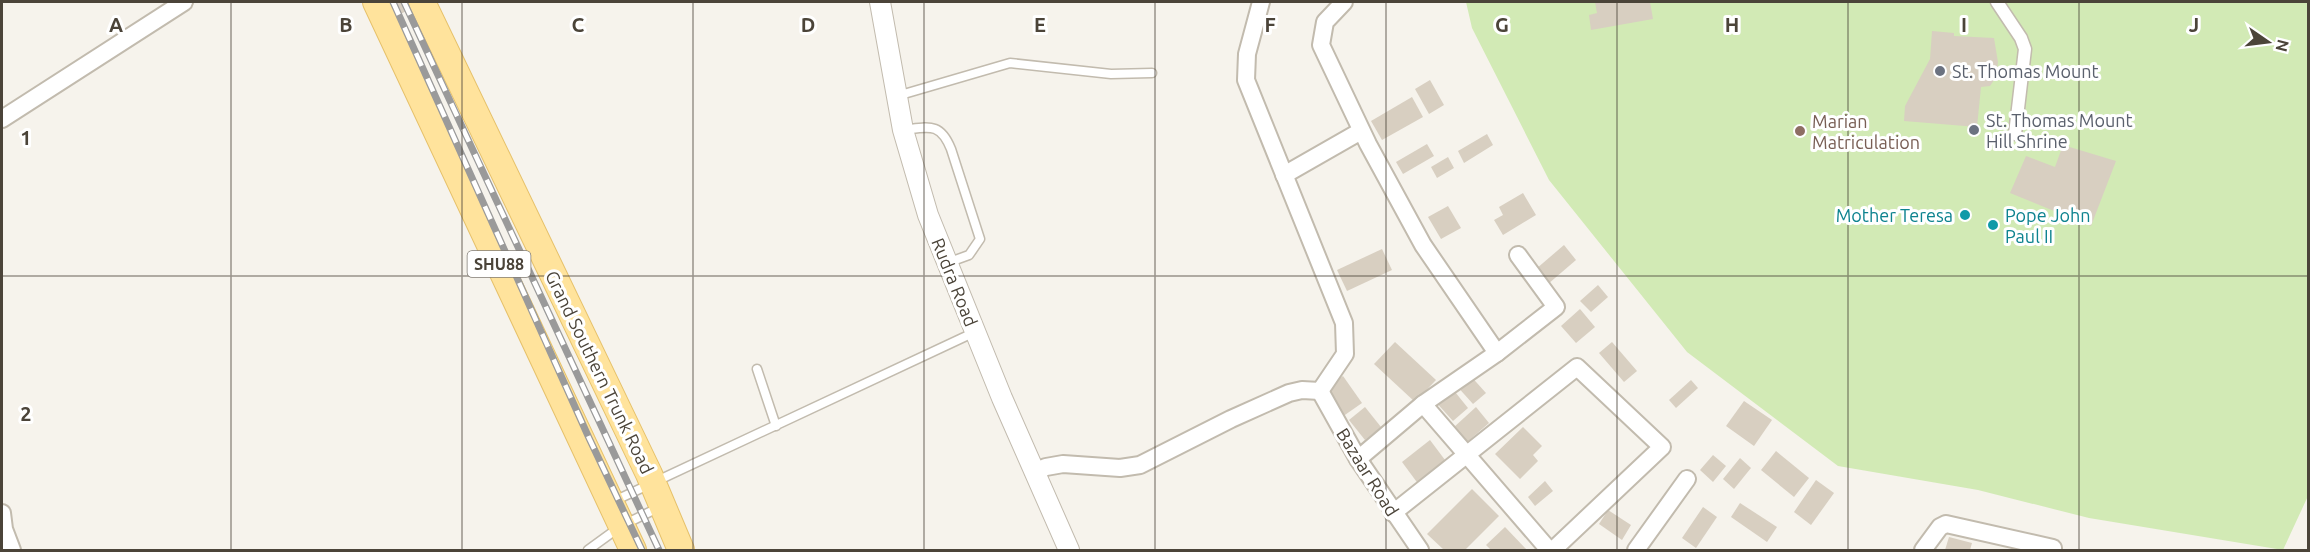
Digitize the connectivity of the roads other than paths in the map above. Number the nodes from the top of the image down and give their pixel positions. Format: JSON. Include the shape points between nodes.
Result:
{"nodes":[{"id":1,"x":184,"y":2,"type":"edge"},
{"id":2,"x":376,"y":2,"type":"edge"},
{"id":3,"x":422,"y":2,"type":"edge"},
{"id":4,"x":880,"y":2,"type":"edge"},
{"id":5,"x":1261,"y":2,"type":"edge"},
{"id":6,"x":1344,"y":2,"type":"edge"},
{"id":7,"x":1997,"y":2,"type":"edge"},
{"id":8,"x":1152,"y":73,"type":"dead end"},
{"id":9,"x":897,"y":96,"type":"junction"},
{"id":10,"x":2,"y":119,"type":"edge"},
{"id":11,"x":903,"y":130,"type":"junction"},
{"id":12,"x":1361,"y":130,"type":"junction"},
{"id":13,"x":2014,"y":134,"type":"dead end"},
{"id":14,"x":1284,"y":175,"type":"junction"},
{"id":15,"x":1518,"y":255,"type":"dead end"},
{"id":16,"x":946,"y":263,"type":"junction"},
{"id":17,"x":975,"y":332,"type":"junction"},
{"id":18,"x":1497,"y":353,"type":"junction"},
{"id":19,"x":757,"y":369,"type":"dead end"},
{"id":20,"x":1320,"y":391,"type":"junction"},
{"id":21,"x":1423,"y":404,"type":"junction"},
{"id":22,"x":776,"y":426,"type":"junction"},
{"id":23,"x":1465,"y":454,"type":"junction"},
{"id":24,"x":1358,"y":459,"type":"junction"},
{"id":25,"x":1034,"y":472,"type":"junction"},
{"id":26,"x":1687,"y":479,"type":"dead end"},
{"id":27,"x":658,"y":495,"type":"junction"},
{"id":28,"x":611,"y":502,"type":"junction"},
{"id":29,"x":2,"y":513,"type":"edge"},
{"id":30,"x":1393,"y":513,"type":"junction"},
{"id":31,"x":621,"y":526,"type":"junction"},
{"id":32,"x":2053,"y":548,"type":"dead end"},
{"id":33,"x":677,"y":549,"type":"edge"},
{"id":34,"x":12,"y":550,"type":"edge"},
{"id":35,"x":588,"y":550,"type":"edge"},
{"id":36,"x":633,"y":550,"type":"edge"},
{"id":37,"x":1069,"y":550,"type":"edge"},
{"id":38,"x":1420,"y":550,"type":"edge"},
{"id":39,"x":1552,"y":550,"type":"edge"},
{"id":40,"x":1636,"y":550,"type":"edge"},
{"id":41,"x":1923,"y":550,"type":"edge"}],
"edges":[{"from":1,"to":10,"type":"street"},
{"from":2,"to":28,"type":"main road","number":"SHU88"},
{"from":3,"to":27,"type":"main road","name":"Grand Southern Trunk Road","number":"SHU88"},
{"from":4,"to":9,"type":"street","name":"Rudra Road"},
{"from":5,"to":14,"type":"street","via":[[1246,54],[1246,80]]},
{"from":6,"to":12,"type":"street","via":[[1325,22],[1321,45]]},
{"from":7,"to":13,"type":"street","via":[[2025,49]]},
{"from":8,"to":9,"type":"lane","via":[[1111,74],[1010,63]]},
{"from":9,"to":11,"type":"street","name":"Rudra Road"},
{"from":11,"to":16,"type":"street","name":"Rudra Road"},
{"from":11,"to":16,"type":"lane","via":[[938,130],[946,135],[951,149],[980,239],[969,255]]},
{"from":12,"to":14,"type":"street"},
{"from":12,"to":18,"type":"street","via":[[1423,245]]},
{"from":14,"to":20,"type":"street","via":[[1344,323],[1345,354]]},
{"from":15,"to":18,"type":"street","via":[[1556,307]]},
{"from":16,"to":17,"type":"street","name":"Rudra Road"},
{"from":17,"to":22,"type":"lane"},
{"from":17,"to":25,"type":"street","name":"Rudra Road"},
{"from":18,"to":21,"type":"street"},
{"from":19,"to":22,"type":"lane"},
{"from":20,"to":24,"type":"street","name":"Bazaar Road"},
{"from":20,"to":25,"type":"street","via":[[1289,393],[1140,465],[1120,468],[1063,464]]},
{"from":21,"to":23,"type":"street"},
{"from":21,"to":24,"type":"street"},
{"from":22,"to":27,"type":"lane"},
{"from":23,"to":30,"type":"street"},
{"from":23,"to":39,"type":"street"},
{"from":23,"to":39,"type":"street","via":[[1577,367],[1662,447]]},
{"from":24,"to":30,"type":"street","name":"Bazaar Road"},
{"from":25,"to":37,"type":"street","name":"Rudra Road"},
{"from":26,"to":40,"type":"street"},
{"from":27,"to":28,"type":"lane"},
{"from":27,"to":31,"type":"lane"},
{"from":27,"to":33,"type":"main road","name":"Grand Southern Trunk Road","number":"SHU88"},
{"from":28,"to":31,"type":"main road","number":"SHU88"},
{"from":29,"to":34,"type":"street"},
{"from":30,"to":38,"type":"street","name":"Bazaar Road"},
{"from":31,"to":35,"type":"lane"},
{"from":31,"to":36,"type":"main road","number":"SHU88"},
{"from":32,"to":41,"type":"street","via":[[1946,524]]}]}
